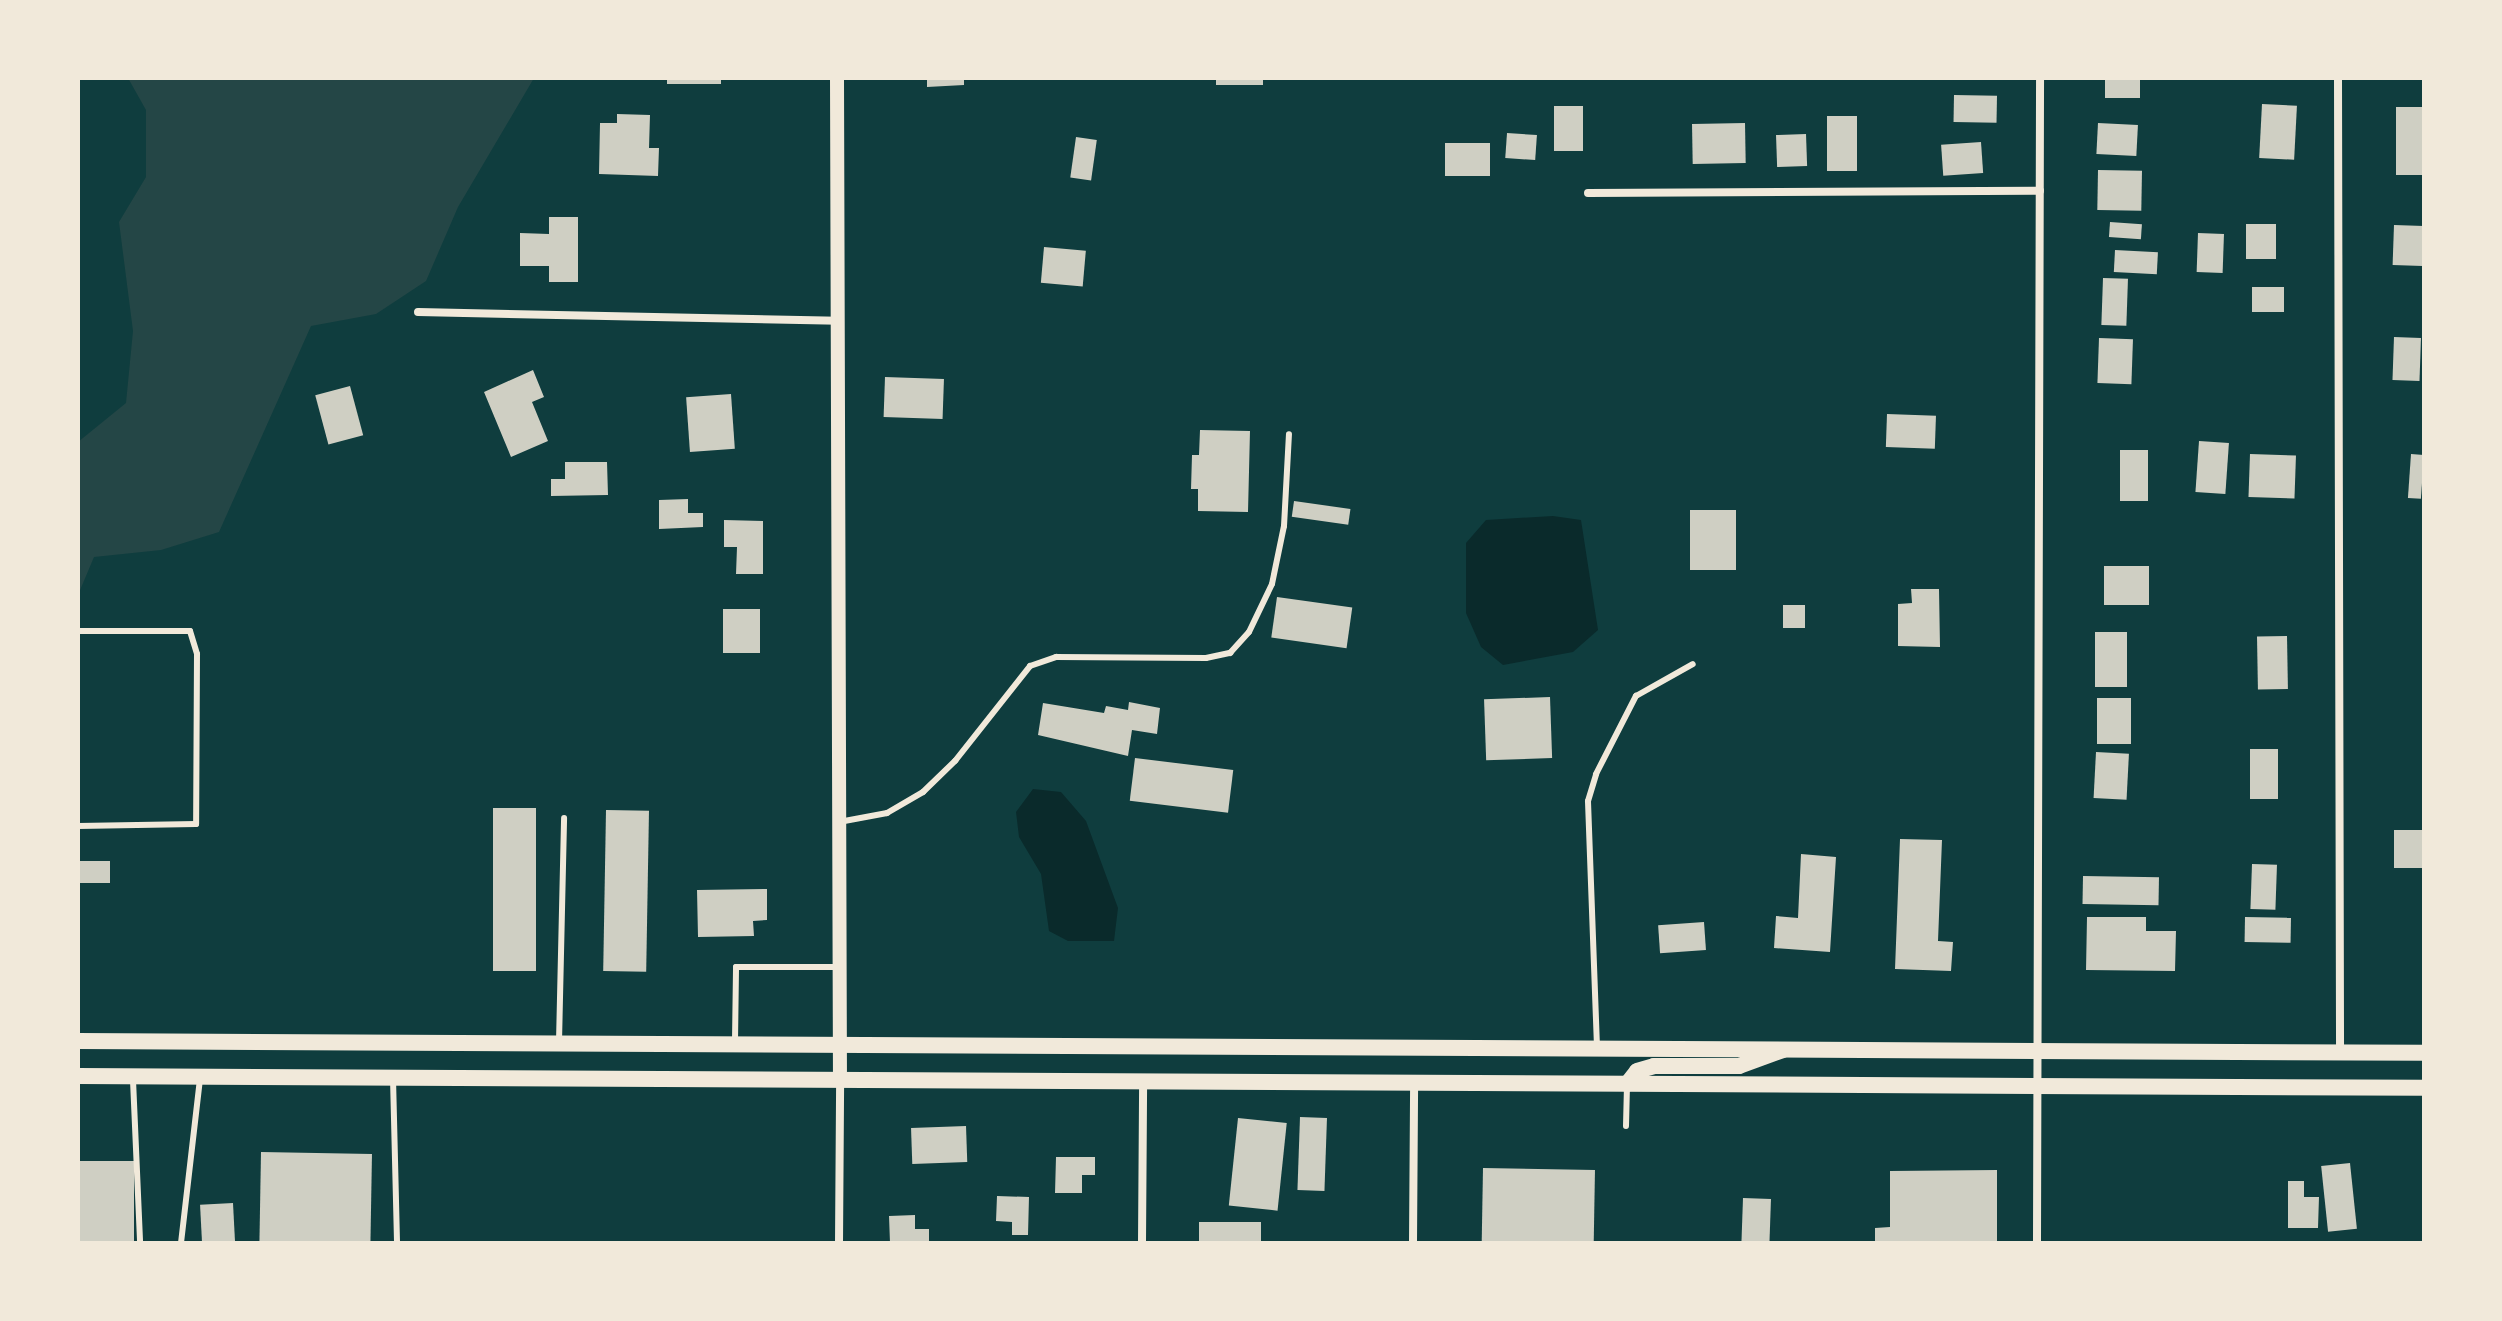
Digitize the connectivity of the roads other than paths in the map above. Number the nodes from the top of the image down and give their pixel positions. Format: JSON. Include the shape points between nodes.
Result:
{"nodes":[{"id":1,"x":837,"y":78,"type":"edge"},
{"id":2,"x":2040,"y":78,"type":"edge"},
{"id":3,"x":2338,"y":78,"type":"edge"},
{"id":4,"x":2040,"y":191,"type":"junction"},
{"id":5,"x":1588,"y":193,"type":"dead end"},
{"id":6,"x":418,"y":312,"type":"dead end"},
{"id":7,"x":838,"y":321,"type":"junction"},
{"id":8,"x":1289,"y":434,"type":"dead end"},
{"id":9,"x":78,"y":631,"type":"edge"},
{"id":10,"x":1693,"y":664,"type":"dead end"},
{"id":11,"x":564,"y":818,"type":"dead end"},
{"id":12,"x":839,"y":822,"type":"junction"},
{"id":13,"x":78,"y":826,"type":"edge"},
{"id":14,"x":839,"y":967,"type":"junction"},
{"id":15,"x":78,"y":1041,"type":"edge"},
{"id":16,"x":559,"y":1044,"type":"junction"},
{"id":17,"x":735,"y":1045,"type":"junction"},
{"id":18,"x":839,"y":1046,"type":"junction"},
{"id":19,"x":1597,"y":1047,"type":"junction"},
{"id":20,"x":1788,"y":1048,"type":"junction"},
{"id":21,"x":2039,"y":1051,"type":"junction"},
{"id":22,"x":2340,"y":1053,"type":"junction"},
{"id":23,"x":2424,"y":1053,"type":"edge"},
{"id":24,"x":78,"y":1076,"type":"edge"},
{"id":25,"x":133,"y":1076,"type":"junction"},
{"id":26,"x":200,"y":1078,"type":"junction"},
{"id":27,"x":393,"y":1078,"type":"junction"},
{"id":28,"x":840,"y":1080,"type":"junction"},
{"id":29,"x":1143,"y":1083,"type":"junction"},
{"id":30,"x":1627,"y":1084,"type":"junction"},
{"id":31,"x":1414,"y":1085,"type":"junction"},
{"id":32,"x":2038,"y":1086,"type":"junction"},
{"id":33,"x":2424,"y":1088,"type":"edge"},
{"id":34,"x":1626,"y":1126,"type":"dead end"},
{"id":35,"x":140,"y":1243,"type":"edge"},
{"id":36,"x":181,"y":1243,"type":"edge"},
{"id":37,"x":397,"y":1243,"type":"edge"},
{"id":38,"x":839,"y":1243,"type":"edge"},
{"id":39,"x":1142,"y":1243,"type":"edge"},
{"id":40,"x":1413,"y":1243,"type":"edge"},
{"id":41,"x":2037,"y":1243,"type":"edge"}],
"edges":[{"from":1,"to":7,"type":"street"},
{"from":2,"to":4,"type":"street"},
{"from":3,"to":22,"type":"street"},
{"from":4,"to":5,"type":"street"},
{"from":4,"to":21,"type":"street"},
{"from":6,"to":7,"type":"street"},
{"from":7,"to":12,"type":"street"},
{"from":8,"to":12,"type":"lane","via":[[1284,526],[1272,584],[1249,632],[1230,653],[1206,658],[1056,657],[1030,666],[980,733],[923,792],[887,813]]},
{"from":9,"to":13,"type":"lane","via":[[190,631],[197,654],[196,824]]},
{"from":10,"to":19,"type":"lane","via":[[1636,696],[1588,801]]},
{"from":11,"to":16,"type":"lane"},
{"from":12,"to":14,"type":"street"},
{"from":14,"to":17,"type":"lane","via":[[736,967]]},
{"from":14,"to":18,"type":"street"},
{"from":15,"to":16,"type":"main road"},
{"from":16,"to":17,"type":"main road"},
{"from":17,"to":18,"type":"main road"},
{"from":18,"to":19,"type":"main road"},
{"from":18,"to":28,"type":"street"},
{"from":19,"to":20,"type":"main road"},
{"from":20,"to":21,"type":"main road"},
{"from":20,"to":30,"type":"main road","via":[[1739,1066],[1654,1066],[1637,1071]]},
{"from":21,"to":22,"type":"main road"},
{"from":21,"to":32,"type":"street"},
{"from":22,"to":23,"type":"main road"},
{"from":24,"to":25,"type":"main road"},
{"from":25,"to":26,"type":"main road"},
{"from":25,"to":35,"type":"lane"},
{"from":26,"to":27,"type":"main road"},
{"from":26,"to":36,"type":"lane"},
{"from":27,"to":28,"type":"main road"},
{"from":27,"to":37,"type":"lane"},
{"from":28,"to":29,"type":"main road"},
{"from":28,"to":38,"type":"street"},
{"from":29,"to":31,"type":"main road"},
{"from":29,"to":39,"type":"street"},
{"from":30,"to":31,"type":"main road"},
{"from":30,"to":32,"type":"main road"},
{"from":30,"to":34,"type":"lane"},
{"from":31,"to":40,"type":"street"},
{"from":32,"to":33,"type":"main road"},
{"from":32,"to":41,"type":"street"}]}
